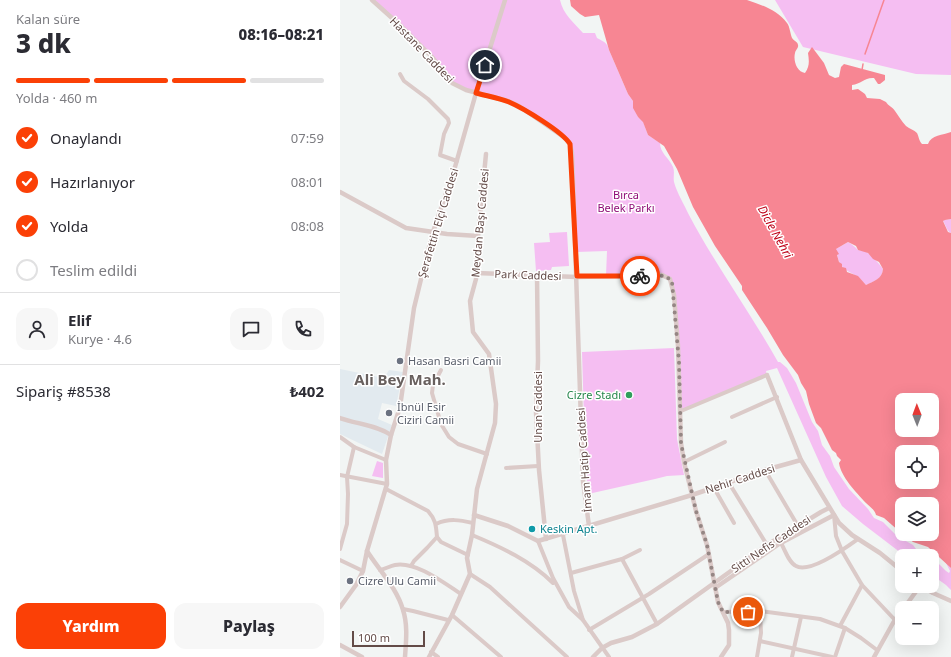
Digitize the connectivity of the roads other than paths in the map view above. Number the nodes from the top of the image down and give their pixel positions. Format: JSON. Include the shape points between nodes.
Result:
{"nodes":[{"id":1,"x":372,"y":0,"type":"edge"},
{"id":2,"x":506,"y":0,"type":"edge"},
{"id":3,"x":400,"y":74,"type":"dead end"},
{"id":4,"x":476,"y":93,"type":"junction"},
{"id":5,"x":486,"y":154,"type":"dead end"},
{"id":6,"x":457,"y":160,"type":"junction"},
{"id":7,"x":340,"y":192,"type":"edge"},
{"id":8,"x":433,"y":232,"type":"junction"},
{"id":9,"x":478,"y":236,"type":"junction"},
{"id":10,"x":476,"y":273,"type":"junction"},
{"id":11,"x":537,"y":275,"type":"junction"},
{"id":12,"x":577,"y":276,"type":"junction"},
{"id":13,"x":441,"y":370,"type":"dead end"},
{"id":14,"x":767,"y":375,"type":"joint"},
{"id":15,"x":777,"y":397,"type":"junction"},
{"id":16,"x":681,"y":411,"type":"junction"},
{"id":17,"x":732,"y":417,"type":"dead end"},
{"id":18,"x":340,"y":418,"type":"edge"},
{"id":19,"x":391,"y":435,"type":"junction"},
{"id":20,"x":340,"y":438,"type":"edge"},
{"id":21,"x":725,"y":442,"type":"dead end"},
{"id":22,"x":354,"y":447,"type":"junction"},
{"id":23,"x":486,"y":454,"type":"junction"},
{"id":24,"x":386,"y":460,"type":"junction"},
{"id":25,"x":801,"y":460,"type":"junction"},
{"id":26,"x":684,"y":462,"type":"junction"},
{"id":27,"x":538,"y":466,"type":"junction"},
{"id":28,"x":506,"y":468,"type":"dead end"},
{"id":29,"x":765,"y":470,"type":"junction"},
{"id":30,"x":340,"y":475,"type":"edge"},
{"id":31,"x":347,"y":477,"type":"junction"},
{"id":32,"x":729,"y":483,"type":"junction"},
{"id":33,"x":386,"y":486,"type":"junction"},
{"id":34,"x":714,"y":488,"type":"junction"},
{"id":35,"x":692,"y":495,"type":"junction"},
{"id":36,"x":830,"y":508,"type":"junction"},
{"id":37,"x":474,"y":515,"type":"junction"},
{"id":38,"x":834,"y":515,"type":"junction"},
{"id":39,"x":473,"y":523,"type":"junction"},
{"id":40,"x":734,"y":523,"type":"dead end"},
{"id":41,"x":436,"y":524,"type":"junction"},
{"id":42,"x":588,"y":526,"type":"junction"},
{"id":43,"x":798,"y":526,"type":"junction"},
{"id":44,"x":472,"y":534,"type":"junction"},
{"id":45,"x":563,"y":535,"type":"junction"},
{"id":46,"x":437,"y":537,"type":"junction"},
{"id":47,"x":546,"y":539,"type":"junction"},
{"id":48,"x":858,"y":539,"type":"junction"},
{"id":49,"x":538,"y":542,"type":"junction"},
{"id":50,"x":782,"y":543,"type":"junction"},
{"id":51,"x":767,"y":545,"type":"junction"},
{"id":52,"x":340,"y":549,"type":"edge"},
{"id":53,"x":640,"y":550,"type":"dead end"},
{"id":54,"x":367,"y":551,"type":"junction"},
{"id":55,"x":842,"y":551,"type":"junction"},
{"id":56,"x":709,"y":554,"type":"junction"},
{"id":57,"x":468,"y":555,"type":"junction"},
{"id":58,"x":622,"y":559,"type":"junction"},
{"id":59,"x":340,"y":560,"type":"edge"},
{"id":60,"x":895,"y":565,"type":"edge"},
{"id":61,"x":411,"y":566,"type":"junction"},
{"id":62,"x":380,"y":570,"type":"junction"},
{"id":63,"x":362,"y":571,"type":"junction"},
{"id":64,"x":571,"y":573,"type":"junction"},
{"id":65,"x":470,"y":574,"type":"junction"},
{"id":66,"x":862,"y":585,"type":"junction"},
{"id":67,"x":714,"y":586,"type":"junction"},
{"id":68,"x":558,"y":587,"type":"junction"},
{"id":69,"x":916,"y":593,"type":"edge"},
{"id":70,"x":933,"y":593,"type":"edge"},
{"id":71,"x":461,"y":594,"type":"junction"},
{"id":72,"x":642,"y":598,"type":"junction"},
{"id":73,"x":909,"y":601,"type":"edge"},
{"id":74,"x":951,"y":601,"type":"edge"},
{"id":75,"x":340,"y":607,"type":"edge"},
{"id":76,"x":403,"y":609,"type":"junction"},
{"id":77,"x":760,"y":611,"type":"junction"},
{"id":78,"x":723,"y":612,"type":"junction"},
{"id":79,"x":452,"y":615,"type":"junction"},
{"id":80,"x":801,"y":616,"type":"junction"},
{"id":81,"x":448,"y":620,"type":"junction"},
{"id":82,"x":583,"y":620,"type":"junction"},
{"id":83,"x":895,"y":620,"type":"joint"},
{"id":84,"x":657,"y":624,"type":"junction"},
{"id":85,"x":843,"y":627,"type":"junction"},
{"id":86,"x":589,"y":630,"type":"junction"},
{"id":87,"x":760,"y":641,"type":"junction"},
{"id":88,"x":340,"y":645,"type":"edge"},
{"id":89,"x":602,"y":648,"type":"junction"},
{"id":90,"x":794,"y":648,"type":"junction"},
{"id":91,"x":877,"y":650,"type":"junction"},
{"id":92,"x":430,"y":655,"type":"edge"},
{"id":93,"x":362,"y":657,"type":"edge"},
{"id":94,"x":405,"y":657,"type":"edge"},
{"id":95,"x":438,"y":657,"type":"edge"},
{"id":96,"x":501,"y":657,"type":"edge"},
{"id":97,"x":567,"y":657,"type":"edge"},
{"id":98,"x":593,"y":657,"type":"edge"},
{"id":99,"x":609,"y":657,"type":"edge"},
{"id":100,"x":720,"y":657,"type":"edge"},
{"id":101,"x":757,"y":657,"type":"edge"},
{"id":102,"x":792,"y":657,"type":"edge"},
{"id":103,"x":834,"y":657,"type":"edge"},
{"id":104,"x":874,"y":657,"type":"edge"}],
"edges":[{"from":1,"to":4,"type":"street","name":"Hastane Caddesi","via":[[433,58],[452,83]]},
{"from":2,"to":4,"type":"street","name":"Şerafettin Elçi Caddesi"},
{"from":3,"to":6,"type":"street","via":[[404,81],[428,99],[448,119],[440,155]]},
{"from":4,"to":6,"type":"street","name":"Şerafettin Elçi Caddesi"},
{"from":4,"to":12,"type":"street","name":"İmam Hatip Caddesi","via":[[519,106],[560,134],[570,144]]},
{"from":5,"to":9,"type":"street","name":"Meydan Başı Caddesi"},
{"from":6,"to":8,"type":"street","name":"Şerafettin Elçi Caddesi"},
{"from":7,"to":8,"type":"street","via":[[406,228]]},
{"from":8,"to":9,"type":"street"},
{"from":8,"to":19,"type":"street","name":"Şerafettin Elçi Caddesi","via":[[414,308],[400,407]]},
{"from":9,"to":10,"type":"street","name":"Meydan Başı Caddesi"},
{"from":10,"to":11,"type":"street","name":"Park Caddesi"},
{"from":10,"to":23,"type":"street","name":"Meydan Başı Caddesi","via":[[470,314],[473,332],[489,354],[496,404],[495,423]]},
{"from":11,"to":12,"type":"street","name":"Park Caddesi"},
{"from":11,"to":27,"type":"street","name":"Unan Caddesi"},
{"from":12,"to":16,"type":"street","name":"Park Caddesi","via":[[662,275],[670,279],[675,309]]},
{"from":12,"to":42,"type":"street","name":"İmam Hatip Caddesi","via":[[583,481]]},
{"from":13,"to":23,"type":"street","via":[[432,393],[441,424],[449,437],[458,444]]},
{"from":14,"to":15,"type":"street"},
{"from":14,"to":16,"type":"street"},
{"from":15,"to":17,"type":"street"},
{"from":15,"to":25,"type":"street"},
{"from":16,"to":26,"type":"street","name":"Park Caddesi"},
{"from":18,"to":19,"type":"street"},
{"from":19,"to":24,"type":"street","name":"Şerafettin Elçi Caddesi"},
{"from":20,"to":22,"type":"street"},
{"from":21,"to":26,"type":"street"},
{"from":22,"to":24,"type":"street"},
{"from":22,"to":31,"type":"street"},
{"from":23,"to":37,"type":"street","name":"Meydan Başı Caddesi","via":[[477,489]]},
{"from":24,"to":33,"type":"street","name":"Şerafettin Elçi Caddesi"},
{"from":25,"to":29,"type":"street","name":"Nehir Caddesi"},
{"from":25,"to":36,"type":"street"},
{"from":26,"to":35,"type":"street","name":"Park Caddesi"},
{"from":27,"to":28,"type":"street"},
{"from":27,"to":47,"type":"street","name":"Unan Caddesi"},
{"from":29,"to":32,"type":"street","name":"Nehir Caddesi"},
{"from":29,"to":43,"type":"street"},
{"from":30,"to":31,"type":"street"},
{"from":31,"to":33,"type":"street","via":[[366,479]]},
{"from":31,"to":52,"type":"street","via":[[347,524]]},
{"from":32,"to":34,"type":"street","name":"Nehir Caddesi"},
{"from":32,"to":51,"type":"street"},
{"from":33,"to":41,"type":"street","via":[[428,512],[434,517]]},
{"from":33,"to":54,"type":"street","name":"Şerafettin Elçi Caddesi"},
{"from":34,"to":35,"type":"street","name":"Nehir Caddesi"},
{"from":34,"to":40,"type":"street"},
{"from":35,"to":42,"type":"street","name":"Nehir Caddesi"},
{"from":35,"to":56,"type":"street","name":"Park Caddesi"},
{"from":36,"to":38,"type":"street"},
{"from":36,"to":43,"type":"street","name":"Sitti Nefis Caddesi"},
{"from":37,"to":39,"type":"street","name":"Meydan Başı Caddesi"},
{"from":37,"to":49,"type":"street","via":[[508,526]]},
{"from":38,"to":48,"type":"street","via":[[839,523]]},
{"from":38,"to":50,"type":"street"},
{"from":38,"to":55,"type":"street","via":[[836,536]]},
{"from":39,"to":41,"type":"street","via":[[447,520]]},
{"from":39,"to":44,"type":"street","name":"Meydan Başı Caddesi"},
{"from":41,"to":46,"type":"street"},
{"from":42,"to":45,"type":"street","name":"Nehir Caddesi"},
{"from":43,"to":51,"type":"street","name":"Sitti Nefis Caddesi"},
{"from":44,"to":57,"type":"street","name":"Meydan Başı Caddesi"},
{"from":44,"to":68,"type":"street","via":[[514,554],[543,572]]},
{"from":45,"to":47,"type":"street","name":"Nehir Caddesi"},
{"from":45,"to":64,"type":"street"},
{"from":46,"to":57,"type":"street","via":[[441,542]]},
{"from":46,"to":61,"type":"street"},
{"from":47,"to":49,"type":"street","name":"Nehir Caddesi"},
{"from":48,"to":55,"type":"street"},
{"from":48,"to":60,"type":"street"},
{"from":49,"to":68,"type":"street"},
{"from":50,"to":55,"type":"street","via":[[792,561],[800,568],[808,567]]},
{"from":50,"to":67,"type":"street"},
{"from":51,"to":67,"type":"street","name":"Sitti Nefis Caddesi"},
{"from":53,"to":58,"type":"street"},
{"from":54,"to":62,"type":"street"},
{"from":54,"to":63,"type":"street","name":"Şerafettin Elçi Caddesi"},
{"from":55,"to":66,"type":"street"},
{"from":56,"to":67,"type":"street","name":"Park Caddesi"},
{"from":56,"to":72,"type":"street"},
{"from":57,"to":65,"type":"street","name":"Meydan Başı Caddesi"},
{"from":58,"to":64,"type":"street"},
{"from":58,"to":72,"type":"street"},
{"from":59,"to":63,"type":"street"},
{"from":61,"to":62,"type":"street","via":[[394,565]]},
{"from":61,"to":71,"type":"street"},
{"from":62,"to":76,"type":"street","via":[[393,588]]},
{"from":63,"to":75,"type":"street","name":"Şerafettin Elçi Caddesi","via":[[356,585]]},
{"from":64,"to":82,"type":"street"},
{"from":65,"to":71,"type":"street"},
{"from":65,"to":97,"type":"street","via":[[490,587]]},
{"from":66,"to":83,"type":"street"},
{"from":66,"to":85,"type":"street"},
{"from":67,"to":78,"type":"street","name":"Park Caddesi"},
{"from":67,"to":84,"type":"street","name":"Sitti Nefis Caddesi"},
{"from":68,"to":82,"type":"street","via":[[569,607]]},
{"from":69,"to":73,"type":"street"},
{"from":70,"to":74,"type":"street"},
{"from":71,"to":79,"type":"street"},
{"from":72,"to":84,"type":"street"},
{"from":72,"to":86,"type":"street"},
{"from":76,"to":81,"type":"street"},
{"from":76,"to":94,"type":"street","via":[[406,624]]},
{"from":77,"to":78,"type":"street"},
{"from":77,"to":80,"type":"street"},
{"from":77,"to":87,"type":"street"},
{"from":78,"to":100,"type":"street","name":"Park Caddesi","via":[[730,638],[729,645]]},
{"from":79,"to":81,"type":"street"},
{"from":79,"to":96,"type":"street"},
{"from":80,"to":85,"type":"street"},
{"from":80,"to":90,"type":"street"},
{"from":81,"to":92,"type":"street"},
{"from":82,"to":86,"type":"street"},
{"from":83,"to":91,"type":"street"},
{"from":84,"to":89,"type":"street","name":"Sitti Nefis Caddesi"},
{"from":85,"to":91,"type":"street"},
{"from":85,"to":103,"type":"street"},
{"from":86,"to":89,"type":"street"},
{"from":87,"to":90,"type":"street"},
{"from":87,"to":101,"type":"street"},
{"from":88,"to":93,"type":"street"},
{"from":89,"to":98,"type":"street","name":"Sitti Nefis Caddesi"},
{"from":89,"to":99,"type":"street"},
{"from":90,"to":102,"type":"street"},
{"from":90,"to":103,"type":"street"},
{"from":91,"to":104,"type":"street"},
{"from":92,"to":95,"type":"street"}]}
